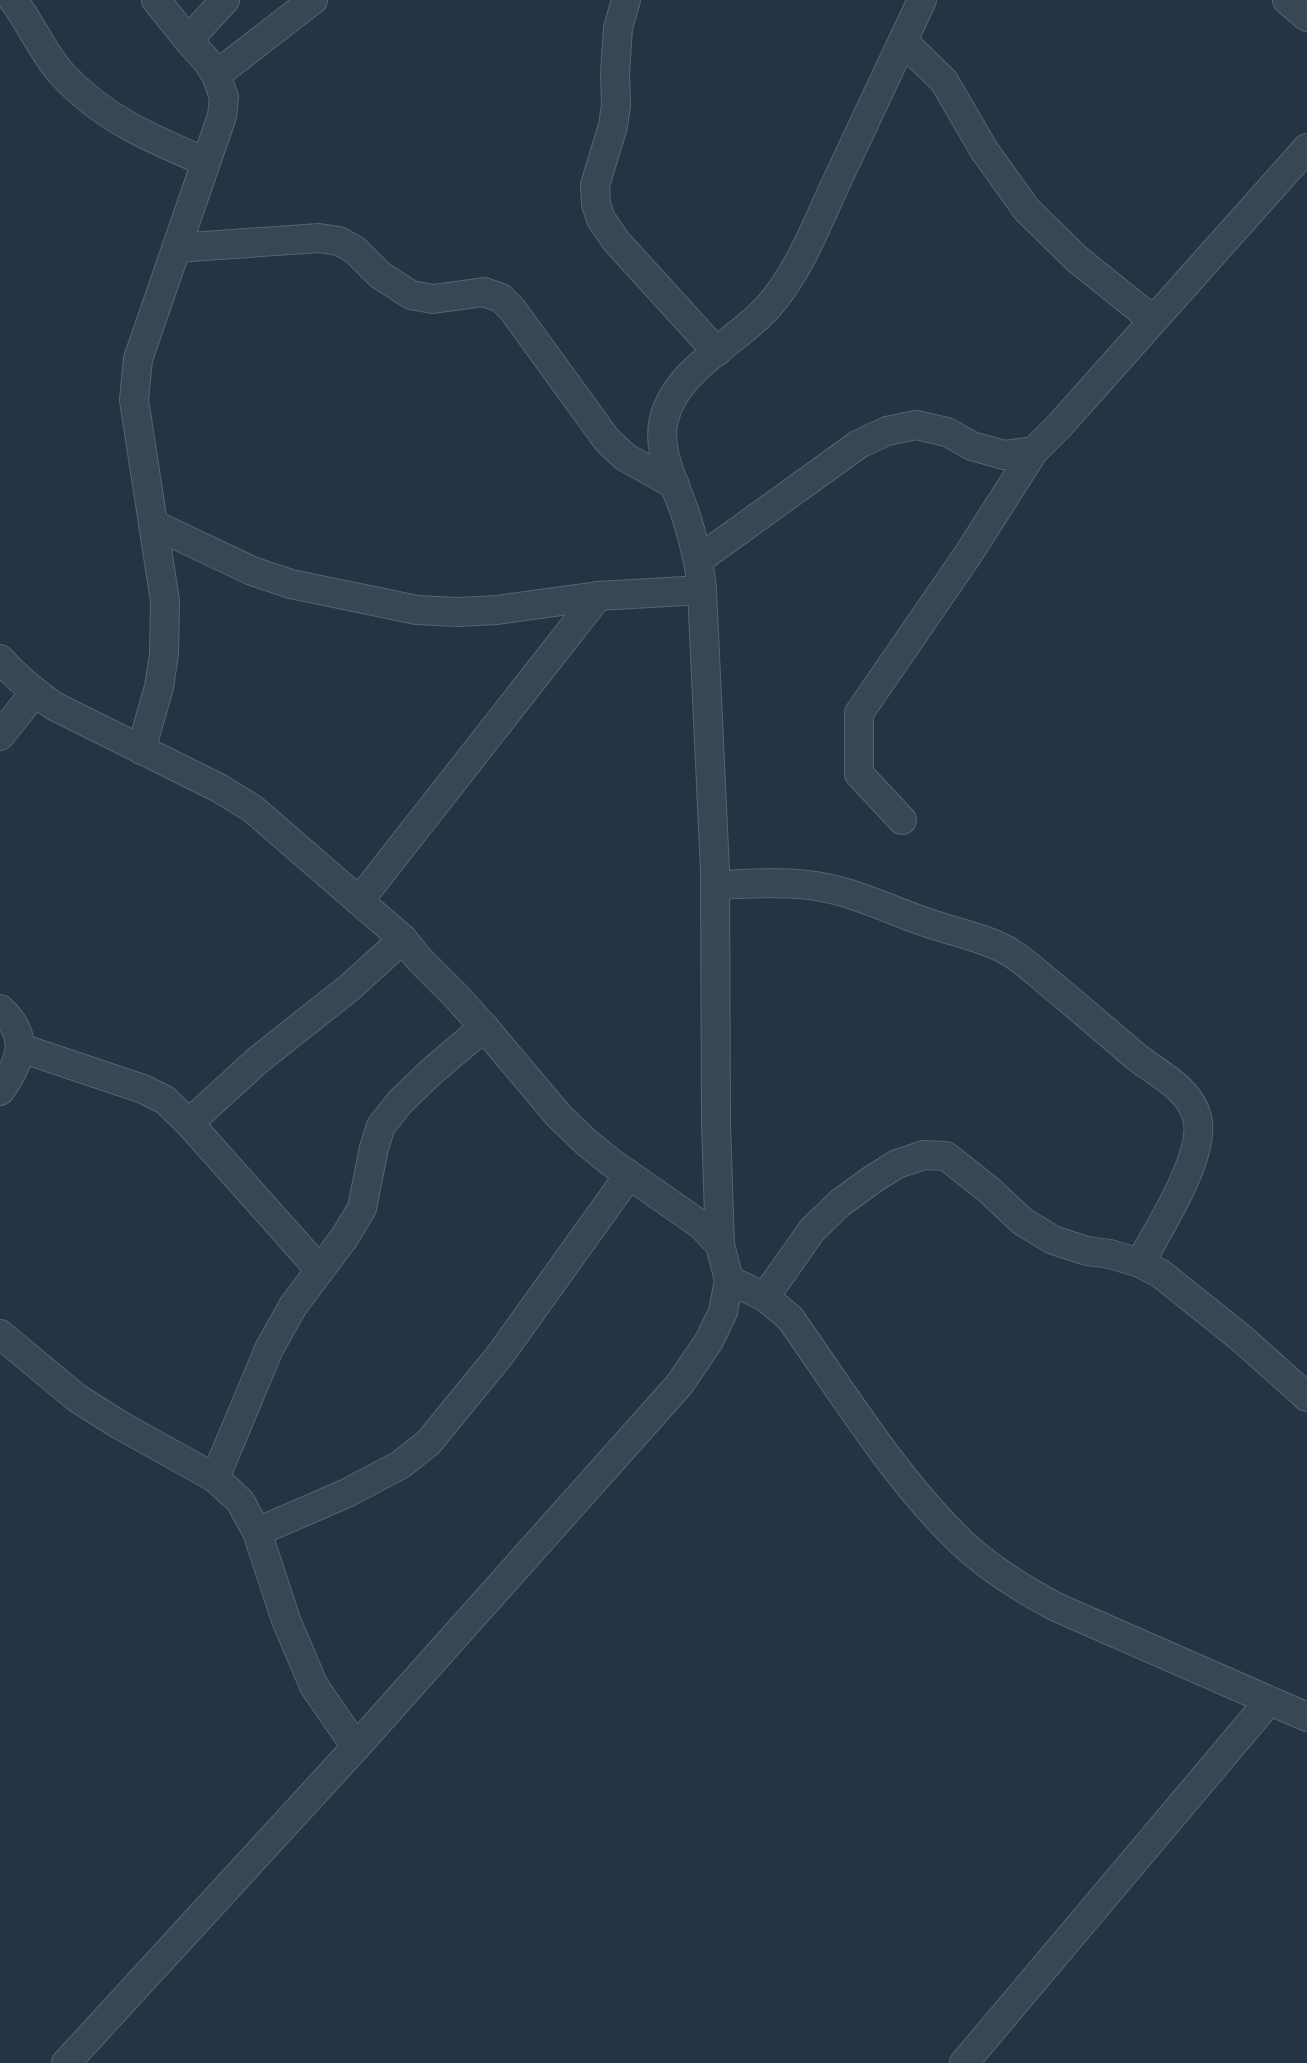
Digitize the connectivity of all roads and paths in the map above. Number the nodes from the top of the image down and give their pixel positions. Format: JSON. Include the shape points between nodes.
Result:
{"nodes":[{"id":1,"x":13,"y":0,"type":"edge"},
{"id":2,"x":156,"y":0,"type":"edge"},
{"id":3,"x":225,"y":0,"type":"edge"},
{"id":4,"x":312,"y":0,"type":"edge"},
{"id":5,"x":626,"y":0,"type":"edge"},
{"id":6,"x":922,"y":0,"type":"edge"},
{"id":7,"x":1287,"y":0,"type":"edge"},
{"id":8,"x":1307,"y":17,"type":"edge"},
{"id":9,"x":188,"y":40,"type":"junction"},
{"id":10,"x":903,"y":41,"type":"junction"},
{"id":11,"x":216,"y":75,"type":"junction"},
{"id":12,"x":1307,"y":148,"type":"edge"},
{"id":13,"x":206,"y":162,"type":"junction"},
{"id":14,"x":176,"y":248,"type":"junction"},
{"id":15,"x":1153,"y":320,"type":"junction"},
{"id":16,"x":717,"y":352,"type":"junction"},
{"id":17,"x":1034,"y":451,"type":"junction"},
{"id":18,"x":675,"y":485,"type":"junction"},
{"id":19,"x":153,"y":524,"type":"junction"},
{"id":20,"x":698,"y":560,"type":"junction"},
{"id":21,"x":702,"y":590,"type":"junction"},
{"id":22,"x":598,"y":596,"type":"junction"},
{"id":23,"x":0,"y":658,"type":"edge"},
{"id":24,"x":35,"y":692,"type":"junction"},
{"id":25,"x":0,"y":736,"type":"edge"},
{"id":26,"x":141,"y":750,"type":"junction"},
{"id":27,"x":902,"y":820,"type":"dead end"},
{"id":28,"x":715,"y":885,"type":"junction"},
{"id":29,"x":359,"y":901,"type":"junction"},
{"id":30,"x":403,"y":939,"type":"junction"},
{"id":31,"x":0,"y":1009,"type":"edge"},
{"id":32,"x":484,"y":1027,"type":"junction"},
{"id":33,"x":21,"y":1048,"type":"junction"},
{"id":34,"x":0,"y":1091,"type":"edge"},
{"id":35,"x":189,"y":1123,"type":"junction"},
{"id":36,"x":629,"y":1175,"type":"junction"},
{"id":37,"x":720,"y":1246,"type":"junction"},
{"id":38,"x":1140,"y":1263,"type":"junction"},
{"id":39,"x":320,"y":1269,"type":"junction"},
{"id":40,"x":729,"y":1280,"type":"junction"},
{"id":41,"x":766,"y":1297,"type":"junction"},
{"id":42,"x":0,"y":1334,"type":"edge"},
{"id":43,"x":1307,"y":1397,"type":"edge"},
{"id":44,"x":215,"y":1478,"type":"junction"},
{"id":45,"x":257,"y":1532,"type":"junction"},
{"id":46,"x":1269,"y":1701,"type":"junction"},
{"id":47,"x":1307,"y":1717,"type":"edge"},
{"id":48,"x":356,"y":1747,"type":"junction"},
{"id":49,"x":66,"y":2063,"type":"edge"},
{"id":50,"x":964,"y":2063,"type":"edge"}],
"edges":[{"from":1,"to":13,"type":"street","via":[[62,74],[85,95],[144,136]]},
{"from":2,"to":9,"type":"street"},
{"from":3,"to":9,"type":"street"},
{"from":4,"to":11,"type":"street"},
{"from":5,"to":16,"type":"street","via":[[618,28],[613,126],[595,185],[596,204],[616,241]]},
{"from":6,"to":10,"type":"street"},
{"from":7,"to":8,"type":"street"},
{"from":9,"to":11,"type":"street"},
{"from":10,"to":15,"type":"street","via":[[944,80],[984,150],[1027,210],[1077,259]]},
{"from":10,"to":16,"type":"street","via":[[796,267],[767,308]]},
{"from":11,"to":13,"type":"street","via":[[224,97],[222,116]]},
{"from":12,"to":15,"type":"street"},
{"from":13,"to":14,"type":"street"},
{"from":14,"to":18,"type":"street","via":[[319,238],[339,241],[355,250],[380,275],[411,295],[433,299],[484,292],[501,298],[607,440],[639,466]]},
{"from":14,"to":19,"type":"street","via":[[138,359],[135,379],[134,400]]},
{"from":15,"to":17,"type":"street"},
{"from":16,"to":18,"type":"street","via":[[684,383],[664,418],[665,461]]},
{"from":17,"to":20,"type":"street","via":[[1004,455],[972,446],[947,432],[916,425],[887,431],[859,444]]},
{"from":17,"to":27,"type":"street","via":[[968,556],[859,713],[859,774]]},
{"from":18,"to":20,"type":"street"},
{"from":19,"to":22,"type":"street","via":[[252,571],[291,584],[417,610],[497,610]]},
{"from":19,"to":26,"type":"street","via":[[165,601],[164,654],[159,687]]},
{"from":20,"to":21,"type":"street"},
{"from":21,"to":22,"type":"street"},
{"from":21,"to":28,"type":"street"},
{"from":22,"to":29,"type":"street"},
{"from":23,"to":24,"type":"street"},
{"from":24,"to":25,"type":"street"},
{"from":24,"to":26,"type":"street","via":[[54,706]]},
{"from":26,"to":29,"type":"street","via":[[253,808]]},
{"from":28,"to":37,"type":"street"},
{"from":28,"to":38,"type":"street","via":[[788,882],[837,890],[1007,950],[1171,1082],[1188,1099],[1198,1120],[1198,1143],[1188,1171]]},
{"from":29,"to":30,"type":"street"},
{"from":30,"to":32,"type":"street"},
{"from":30,"to":35,"type":"street","via":[[349,988],[258,1060]]},
{"from":31,"to":33,"type":"street","via":[[14,1024]]},
{"from":32,"to":36,"type":"street","via":[[558,1115],[587,1143]]},
{"from":32,"to":39,"type":"street","via":[[431,1072],[381,1126],[362,1208]]},
{"from":33,"to":34,"type":"street","via":[[12,1073]]},
{"from":33,"to":35,"type":"street","via":[[143,1089],[165,1100]]},
{"from":35,"to":39,"type":"street"},
{"from":36,"to":37,"type":"street","via":[[701,1225]]},
{"from":36,"to":45,"type":"street","via":[[500,1355],[428,1442],[400,1465],[347,1493]]},
{"from":37,"to":40,"type":"street"},
{"from":38,"to":41,"type":"street","via":[[1053,1240],[1022,1221],[946,1156],[924,1155],[897,1164],[840,1203],[812,1230]]},
{"from":38,"to":43,"type":"street","via":[[1161,1274],[1192,1298]]},
{"from":39,"to":44,"type":"street","via":[[293,1306],[269,1348]]},
{"from":40,"to":41,"type":"street"},
{"from":40,"to":48,"type":"street","via":[[724,1312],[679,1385]]},
{"from":41,"to":46,"type":"street","via":[[790,1318],[913,1490],[960,1542],[1021,1588],[1056,1607]]},
{"from":42,"to":44,"type":"street","via":[[77,1398]]},
{"from":44,"to":45,"type":"street","via":[[240,1501]]},
{"from":45,"to":48,"type":"street","via":[[286,1620],[314,1686]]},
{"from":46,"to":47,"type":"street"},
{"from":46,"to":50,"type":"street"},
{"from":48,"to":49,"type":"street"}]}
